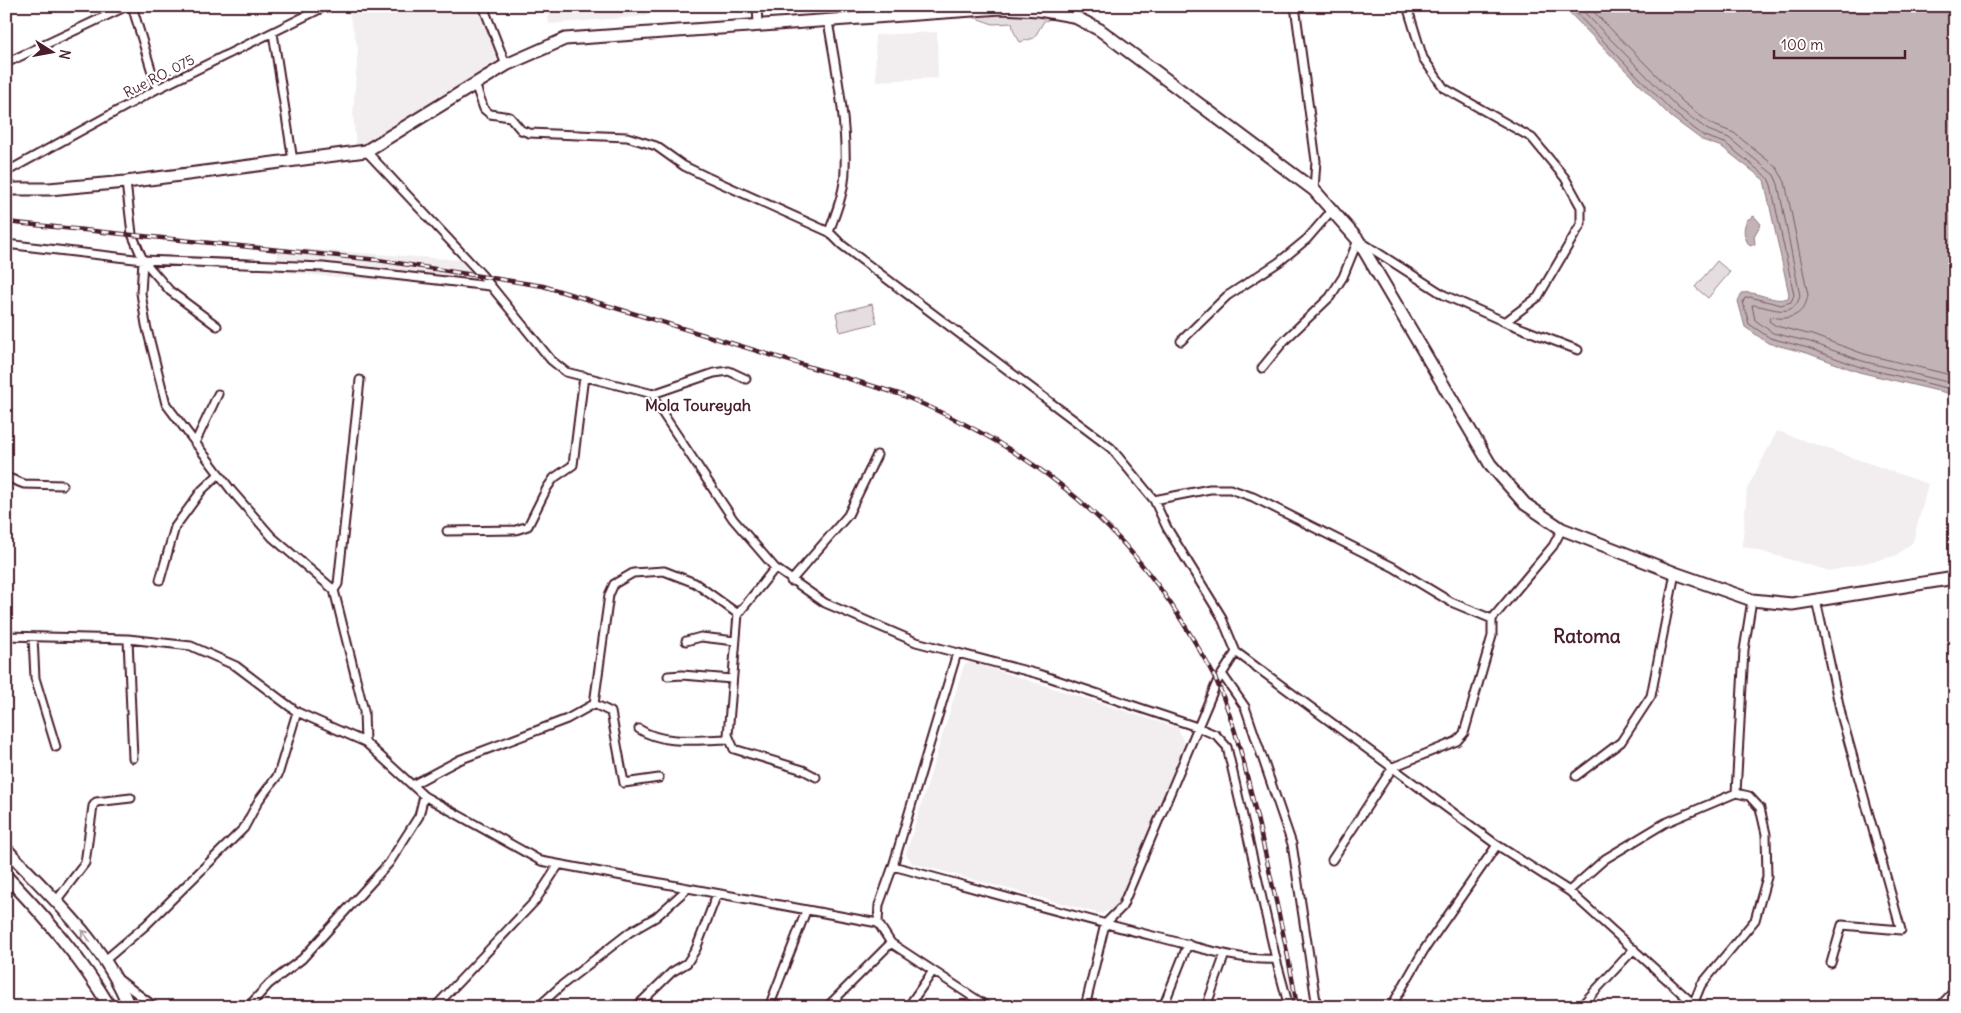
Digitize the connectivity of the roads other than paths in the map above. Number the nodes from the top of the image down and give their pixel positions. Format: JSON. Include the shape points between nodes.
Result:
{"nodes":[{"id":1,"x":127,"y":6,"type":"edge"},
{"id":2,"x":132,"y":6,"type":"edge"},
{"id":3,"x":326,"y":6,"type":"edge"},
{"id":4,"x":483,"y":6,"type":"edge"},
{"id":5,"x":757,"y":6,"type":"edge"},
{"id":6,"x":1295,"y":6,"type":"edge"},
{"id":7,"x":1406,"y":6,"type":"edge"},
{"id":8,"x":828,"y":21,"type":"junction"},
{"id":9,"x":758,"y":24,"type":"junction"},
{"id":10,"x":273,"y":33,"type":"junction"},
{"id":11,"x":6,"y":63,"type":"edge"},
{"id":12,"x":506,"y":65,"type":"junction"},
{"id":13,"x":475,"y":84,"type":"junction"},
{"id":14,"x":157,"y":89,"type":"junction"},
{"id":15,"x":366,"y":150,"type":"junction"},
{"id":16,"x":293,"y":161,"type":"junction"},
{"id":17,"x":6,"y":172,"type":"edge"},
{"id":18,"x":126,"y":182,"type":"junction"},
{"id":19,"x":6,"y":189,"type":"edge"},
{"id":20,"x":1314,"y":190,"type":"junction"},
{"id":21,"x":1332,"y":210,"type":"junction"},
{"id":22,"x":829,"y":232,"type":"junction"},
{"id":23,"x":1358,"y":240,"type":"junction"},
{"id":24,"x":6,"y":244,"type":"edge"},
{"id":25,"x":143,"y":260,"type":"junction"},
{"id":26,"x":490,"y":286,"type":"junction"},
{"id":27,"x":1505,"y":322,"type":"junction"},
{"id":28,"x":218,"y":326,"type":"dead end"},
{"id":29,"x":1181,"y":341,"type":"dead end"},
{"id":30,"x":1578,"y":350,"type":"dead end"},
{"id":31,"x":1262,"y":368,"type":"dead end"},
{"id":32,"x":584,"y":376,"type":"junction"},
{"id":33,"x":746,"y":379,"type":"dead end"},
{"id":34,"x":360,"y":380,"type":"dead end"},
{"id":35,"x":218,"y":394,"type":"dead end"},
{"id":36,"x":653,"y":394,"type":"junction"},
{"id":37,"x":195,"y":443,"type":"junction"},
{"id":38,"x":877,"y":455,"type":"dead end"},
{"id":39,"x":219,"y":474,"type":"junction"},
{"id":40,"x":6,"y":477,"type":"edge"},
{"id":41,"x":63,"y":485,"type":"dead end"},
{"id":42,"x":1154,"y":500,"type":"junction"},
{"id":43,"x":1562,"y":529,"type":"junction"},
{"id":44,"x":447,"y":531,"type":"dead end"},
{"id":45,"x":775,"y":568,"type":"junction"},
{"id":46,"x":1675,"y":573,"type":"junction"},
{"id":47,"x":1955,"y":578,"type":"edge"},
{"id":48,"x":160,"y":580,"type":"dead end"},
{"id":49,"x":791,"y":581,"type":"junction"},
{"id":50,"x":334,"y":590,"type":"junction"},
{"id":51,"x":1752,"y":600,"type":"junction"},
{"id":52,"x":1816,"y":600,"type":"junction"},
{"id":53,"x":738,"y":614,"type":"junction"},
{"id":54,"x":1492,"y":619,"type":"junction"},
{"id":55,"x":6,"y":636,"type":"edge"},
{"id":56,"x":33,"y":637,"type":"junction"},
{"id":57,"x":128,"y":639,"type":"junction"},
{"id":58,"x":686,"y":641,"type":"dead end"},
{"id":59,"x":735,"y":641,"type":"junction"},
{"id":60,"x":1236,"y":652,"type":"junction"},
{"id":61,"x":957,"y":654,"type":"junction"},
{"id":62,"x":1222,"y":674,"type":"junction"},
{"id":63,"x":668,"y":676,"type":"dead end"},
{"id":64,"x":732,"y":679,"type":"junction"},
{"id":65,"x":594,"y":704,"type":"junction"},
{"id":66,"x":298,"y":712,"type":"junction"},
{"id":67,"x":1197,"y":727,"type":"junction"},
{"id":68,"x":639,"y":729,"type":"dead end"},
{"id":69,"x":730,"y":739,"type":"junction"},
{"id":70,"x":365,"y":742,"type":"junction"},
{"id":71,"x":56,"y":747,"type":"dead end"},
{"id":72,"x":133,"y":758,"type":"dead end"},
{"id":73,"x":1393,"y":767,"type":"junction"},
{"id":74,"x":1576,"y":776,"type":"dead end"},
{"id":75,"x":816,"y":777,"type":"dead end"},
{"id":76,"x":659,"y":778,"type":"dead end"},
{"id":77,"x":412,"y":785,"type":"junction"},
{"id":78,"x":1736,"y":793,"type":"junction"},
{"id":79,"x":424,"y":796,"type":"junction"},
{"id":80,"x":132,"y":798,"type":"dead end"},
{"id":81,"x":1497,"y":845,"type":"junction"},
{"id":82,"x":6,"y":849,"type":"edge"},
{"id":83,"x":1332,"y":860,"type":"dead end"},
{"id":84,"x":558,"y":866,"type":"junction"},
{"id":85,"x":893,"y":866,"type":"junction"},
{"id":86,"x":6,"y":876,"type":"edge"},
{"id":87,"x":687,"y":889,"type":"junction"},
{"id":88,"x":1569,"y":891,"type":"junction"},
{"id":89,"x":717,"y":894,"type":"junction"},
{"id":90,"x":56,"y":901,"type":"junction"},
{"id":91,"x":806,"y":911,"type":"junction"},
{"id":92,"x":878,"y":923,"type":"junction"},
{"id":93,"x":1106,"y":924,"type":"junction"},
{"id":94,"x":891,"y":943,"type":"junction"},
{"id":95,"x":1188,"y":944,"type":"junction"},
{"id":96,"x":1634,"y":949,"type":"junction"},
{"id":97,"x":1225,"y":954,"type":"junction"},
{"id":98,"x":1276,"y":959,"type":"junction"},
{"id":99,"x":104,"y":961,"type":"junction"},
{"id":100,"x":1831,"y":963,"type":"dead end"},
{"id":101,"x":933,"y":971,"type":"junction"},
{"id":102,"x":116,"y":977,"type":"junction"},
{"id":103,"x":1955,"y":990,"type":"edge"},
{"id":104,"x":1289,"y":1006,"type":"edge"},
{"id":105,"x":1694,"y":1006,"type":"edge"},
{"id":106,"x":110,"y":1007,"type":"edge"},
{"id":107,"x":129,"y":1007,"type":"edge"},
{"id":108,"x":155,"y":1007,"type":"edge"},
{"id":109,"x":248,"y":1007,"type":"edge"},
{"id":110,"x":435,"y":1007,"type":"edge"},
{"id":111,"x":538,"y":1007,"type":"edge"},
{"id":112,"x":636,"y":1007,"type":"edge"},
{"id":113,"x":769,"y":1007,"type":"edge"},
{"id":114,"x":826,"y":1007,"type":"edge"},
{"id":115,"x":908,"y":1007,"type":"edge"},
{"id":116,"x":988,"y":1007,"type":"edge"},
{"id":117,"x":1085,"y":1007,"type":"edge"},
{"id":118,"x":1163,"y":1007,"type":"edge"},
{"id":119,"x":1206,"y":1007,"type":"edge"},
{"id":120,"x":1320,"y":1007,"type":"edge"},
{"id":121,"x":1391,"y":1007,"type":"edge"},
{"id":122,"x":1580,"y":1007,"type":"edge"},
{"id":123,"x":1939,"y":1007,"type":"edge"}],
"edges":[{"from":1,"to":11,"type":"street"},
{"from":2,"to":14,"type":"street"},
{"from":3,"to":10,"type":"street","name":"Rue RO. 075"},
{"from":4,"to":12,"type":"street"},
{"from":5,"to":9,"type":"street"},
{"from":6,"to":20,"type":"street","via":[[1316,161]]},
{"from":7,"to":27,"type":"street","via":[[1423,58],[1444,88],[1532,138],[1565,178],[1581,207],[1581,224],[1538,297]]},
{"from":8,"to":9,"type":"main road"},
{"from":8,"to":20,"type":"main road","via":[[1001,8],[1073,16],[1100,30]]},
{"from":8,"to":22,"type":"street","via":[[842,107],[845,170],[840,200]]},
{"from":9,"to":12,"type":"main road","via":[[565,39]]},
{"from":10,"to":14,"type":"street","name":"Rue RO. 075"},
{"from":10,"to":16,"type":"street"},
{"from":12,"to":13,"type":"main road"},
{"from":13,"to":15,"type":"main road"},
{"from":13,"to":22,"type":"street","via":[[484,109],[490,114],[510,117],[521,130],[627,137],[656,146],[684,166]]},
{"from":14,"to":17,"type":"street","name":"Rue RO. 075"},
{"from":15,"to":16,"type":"main road"},
{"from":15,"to":26,"type":"street"},
{"from":16,"to":18,"type":"main road"},
{"from":18,"to":19,"type":"main road","via":[[49,189]]},
{"from":18,"to":25,"type":"street","via":[[132,234]]},
{"from":20,"to":21,"type":"main road"},
{"from":21,"to":23,"type":"main road"},
{"from":21,"to":29,"type":"street","via":[[1307,239],[1227,296]]},
{"from":22,"to":42,"type":"street","via":[[1111,448]]},
{"from":23,"to":27,"type":"street","via":[[1444,295]]},
{"from":23,"to":31,"type":"street","via":[[1343,277],[1330,297],[1284,341]]},
{"from":23,"to":43,"type":"main road","via":[[1490,464],[1525,504]]},
{"from":24,"to":25,"type":"street"},
{"from":25,"to":26,"type":"street","via":[[323,267]]},
{"from":25,"to":28,"type":"street","via":[[170,291]]},
{"from":25,"to":37,"type":"street","via":[[141,293],[166,404]]},
{"from":26,"to":32,"type":"street","via":[[551,360],[566,372]]},
{"from":27,"to":30,"type":"street"},
{"from":32,"to":36,"type":"street"},
{"from":32,"to":44,"type":"street","via":[[573,465],[554,478],[528,526],[516,530]]},
{"from":33,"to":36,"type":"street","via":[[729,371],[714,373]]},
{"from":34,"to":50,"type":"street","via":[[338,584]]},
{"from":35,"to":37,"type":"street"},
{"from":36,"to":45,"type":"street","via":[[733,519]]},
{"from":37,"to":39,"type":"street"},
{"from":38,"to":49,"type":"street","via":[[848,515]]},
{"from":39,"to":48,"type":"street","via":[[202,490],[175,528]]},
{"from":39,"to":50,"type":"street","via":[[272,537]]},
{"from":40,"to":41,"type":"street","via":[[24,484]]},
{"from":42,"to":54,"type":"street","via":[[1210,489],[1230,489],[1253,497],[1393,567],[1450,602]]},
{"from":42,"to":60,"type":"street","via":[[1167,528],[1221,616]]},
{"from":43,"to":46,"type":"main road"},
{"from":43,"to":54,"type":"street","via":[[1553,546]]},
{"from":45,"to":49,"type":"street"},
{"from":45,"to":53,"type":"street"},
{"from":46,"to":51,"type":"main road"},
{"from":46,"to":74,"type":"street","via":[[1651,696],[1621,742]]},
{"from":47,"to":52,"type":"main road"},
{"from":49,"to":61,"type":"street","via":[[824,603],[873,625]]},
{"from":50,"to":70,"type":"street","via":[[364,710]]},
{"from":51,"to":52,"type":"main road","via":[[1792,604]]},
{"from":51,"to":78,"type":"street","via":[[1744,650]]},
{"from":52,"to":100,"type":"street","via":[[1842,718],[1901,930],[1842,925]]},
{"from":53,"to":59,"type":"street"},
{"from":53,"to":65,"type":"street","via":[[695,583],[664,571],[633,574],[614,584],[609,595]]},
{"from":54,"to":73,"type":"street","via":[[1492,636],[1464,733],[1458,741]]},
{"from":55,"to":56,"type":"street"},
{"from":56,"to":57,"type":"street"},
{"from":56,"to":71,"type":"street","via":[[35,678]]},
{"from":57,"to":66,"type":"street","via":[[191,646],[236,666]]},
{"from":57,"to":72,"type":"street"},
{"from":58,"to":59,"type":"street","via":[[701,637]]},
{"from":59,"to":64,"type":"street"},
{"from":60,"to":62,"type":"street"},
{"from":60,"to":73,"type":"street"},
{"from":61,"to":67,"type":"street","via":[[1042,675]]},
{"from":61,"to":85,"type":"street"},
{"from":62,"to":67,"type":"street"},
{"from":62,"to":120,"type":"street","via":[[1245,707],[1292,844],[1316,1001]]},
{"from":63,"to":64,"type":"street"},
{"from":64,"to":69,"type":"street"},
{"from":65,"to":76,"type":"street","via":[[611,712],[624,783]]},
{"from":65,"to":77,"type":"street","via":[[567,720],[459,760]]},
{"from":66,"to":70,"type":"street"},
{"from":66,"to":99,"type":"street","via":[[278,775],[244,828],[146,925]]},
{"from":67,"to":93,"type":"street","via":[[1122,907]]},
{"from":67,"to":98,"type":"street","via":[[1216,735],[1227,747]]},
{"from":68,"to":69,"type":"street","via":[[648,735],[691,741]]},
{"from":69,"to":75,"type":"street","via":[[734,749]]},
{"from":70,"to":77,"type":"street"},
{"from":73,"to":81,"type":"street"},
{"from":73,"to":83,"type":"street"},
{"from":77,"to":79,"type":"street"},
{"from":78,"to":88,"type":"street","via":[[1665,823],[1605,858]]},
{"from":78,"to":105,"type":"street","via":[[1749,796],[1760,808],[1766,834],[1767,877],[1755,920],[1701,985]]},
{"from":79,"to":84,"type":"street","via":[[541,861]]},
{"from":79,"to":109,"type":"street","via":[[419,816],[389,863],[302,958],[269,984]]},
{"from":80,"to":90,"type":"street","via":[[96,802],[93,806],[85,863]]},
{"from":81,"to":88,"type":"street"},
{"from":81,"to":121,"type":"street","via":[[1424,950]]},
{"from":82,"to":90,"type":"main road"},
{"from":84,"to":87,"type":"street"},
{"from":84,"to":110,"type":"street","via":[[535,901]]},
{"from":85,"to":92,"type":"street","via":[[878,905]]},
{"from":85,"to":93,"type":"street"},
{"from":86,"to":106,"type":"main road","via":[[58,932]]},
{"from":87,"to":89,"type":"street"},
{"from":87,"to":111,"type":"street","via":[[656,917],[630,932]]},
{"from":88,"to":96,"type":"street"},
{"from":89,"to":91,"type":"street"},
{"from":89,"to":112,"type":"street","via":[[696,949],[687,963],[672,972]]},
{"from":99,"to":90,"type":"main road","one_way":true},
{"from":91,"to":92,"type":"street"},
{"from":91,"to":113,"type":"street"},
{"from":92,"to":94,"type":"street"},
{"from":93,"to":95,"type":"street"},
{"from":93,"to":117,"type":"street"},
{"from":94,"to":101,"type":"street"},
{"from":94,"to":114,"type":"street"},
{"from":95,"to":97,"type":"street"},
{"from":95,"to":118,"type":"street"},
{"from":96,"to":105,"type":"street"},
{"from":96,"to":122,"type":"street"},
{"from":97,"to":98,"type":"street"},
{"from":97,"to":119,"type":"street"},
{"from":98,"to":104,"type":"street"},
{"from":99,"to":102,"type":"main road"},
{"from":101,"to":115,"type":"street"},
{"from":101,"to":116,"type":"street"},
{"from":102,"to":107,"type":"main road"},
{"from":102,"to":108,"type":"street"},
{"from":103,"to":123,"type":"street"}]}
